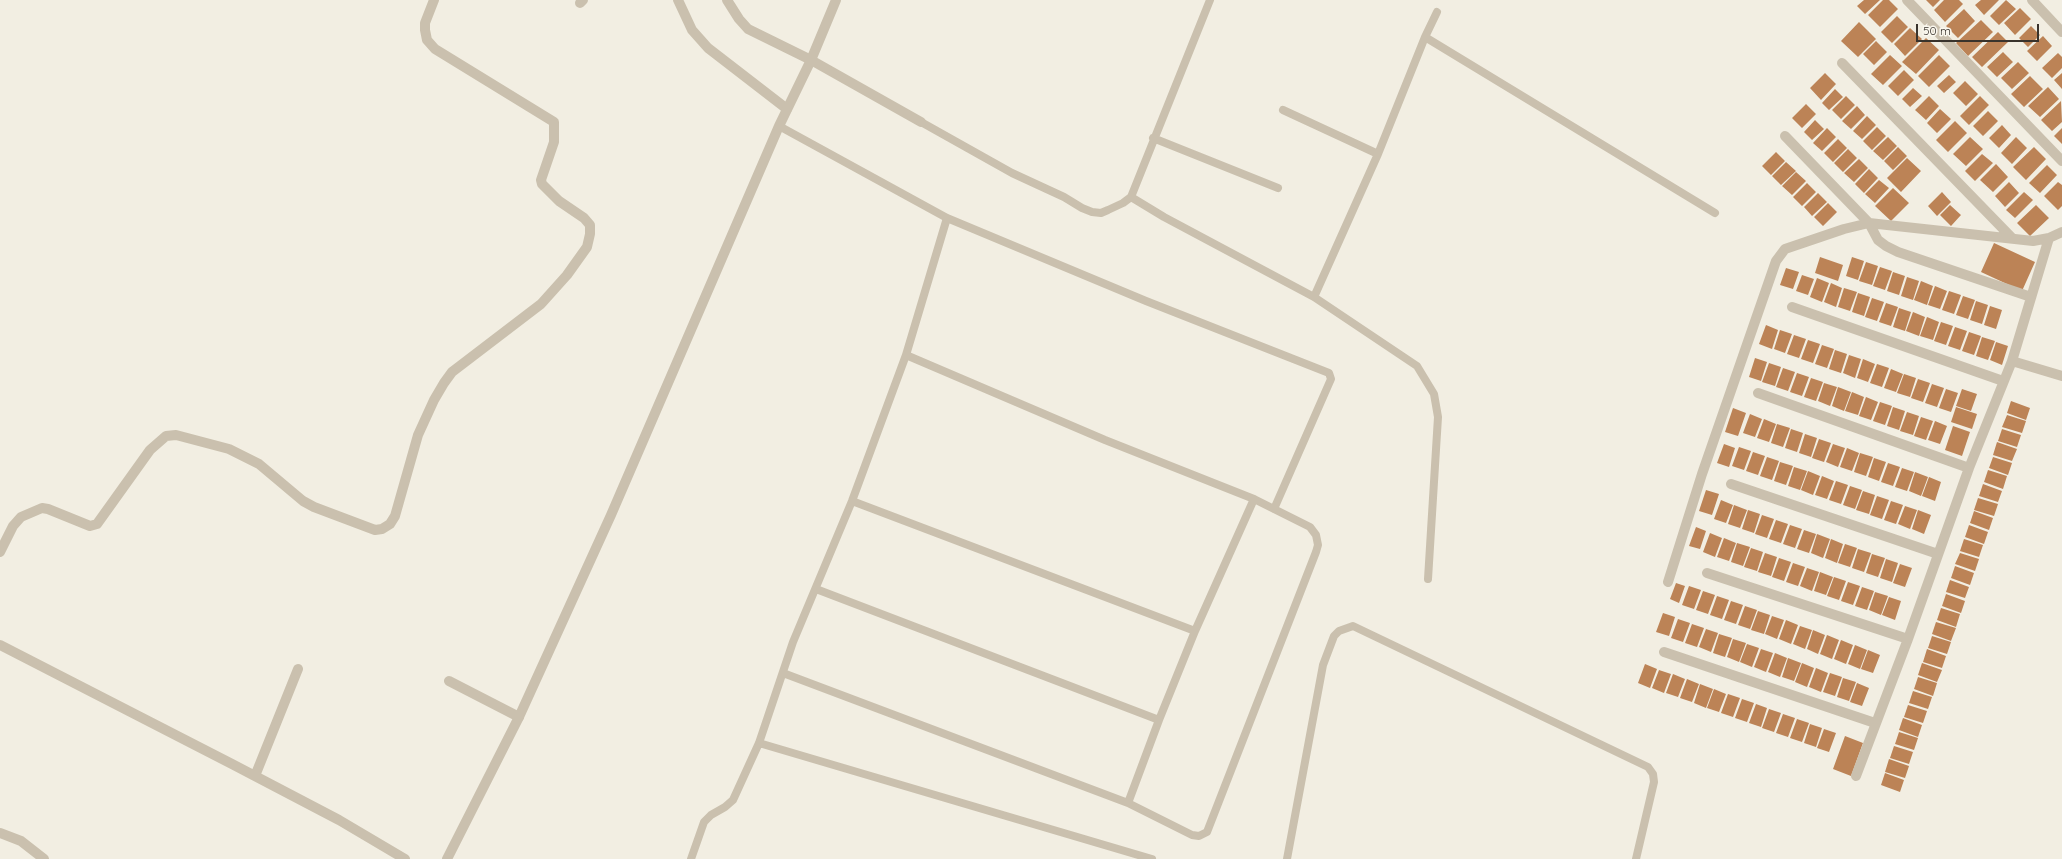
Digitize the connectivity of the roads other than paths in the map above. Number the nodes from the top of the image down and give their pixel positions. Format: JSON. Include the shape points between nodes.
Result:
{"nodes":[{"id":1,"x":434,"y":0,"type":"edge"},
{"id":2,"x":678,"y":0,"type":"edge"},
{"id":3,"x":727,"y":0,"type":"edge"},
{"id":4,"x":836,"y":0,"type":"edge"},
{"id":5,"x":1210,"y":0,"type":"edge"},
{"id":6,"x":1907,"y":0,"type":"edge"},
{"id":7,"x":2032,"y":0,"type":"edge"},
{"id":8,"x":1437,"y":12,"type":"dead end"},
{"id":9,"x":2062,"y":32,"type":"edge"},
{"id":10,"x":1425,"y":37,"type":"junction"},
{"id":11,"x":811,"y":60,"type":"junction"},
{"id":12,"x":1842,"y":62,"type":"dead end"},
{"id":13,"x":787,"y":109,"type":"junction"},
{"id":14,"x":1283,"y":110,"type":"dead end"},
{"id":15,"x":922,"y":122,"type":"joint"},
{"id":16,"x":779,"y":126,"type":"junction"},
{"id":17,"x":1785,"y":136,"type":"dead end"},
{"id":18,"x":1153,"y":138,"type":"junction"},
{"id":19,"x":1378,"y":154,"type":"junction"},
{"id":20,"x":2062,"y":161,"type":"edge"},
{"id":21,"x":1278,"y":188,"type":"dead end"},
{"id":22,"x":1131,"y":197,"type":"junction"},
{"id":23,"x":1715,"y":213,"type":"dead end"},
{"id":24,"x":947,"y":218,"type":"junction"},
{"id":25,"x":1869,"y":223,"type":"junction"},
{"id":26,"x":2062,"y":232,"type":"edge"},
{"id":27,"x":2013,"y":238,"type":"junction"},
{"id":28,"x":2049,"y":238,"type":"junction"},
{"id":29,"x":1314,"y":296,"type":"junction"},
{"id":30,"x":2031,"y":297,"type":"junction"},
{"id":31,"x":1792,"y":306,"type":"dead end"},
{"id":32,"x":906,"y":355,"type":"junction"},
{"id":33,"x":2012,"y":361,"type":"junction"},
{"id":34,"x":2062,"y":376,"type":"edge"},
{"id":35,"x":2003,"y":381,"type":"junction"},
{"id":36,"x":1758,"y":393,"type":"dead end"},
{"id":37,"x":1969,"y":468,"type":"junction"},
{"id":38,"x":1731,"y":484,"type":"dead end"},
{"id":39,"x":1254,"y":499,"type":"junction"},
{"id":40,"x":852,"y":501,"type":"junction"},
{"id":41,"x":1274,"y":509,"type":"junction"},
{"id":42,"x":0,"y":552,"type":"edge"},
{"id":43,"x":1938,"y":554,"type":"junction"},
{"id":44,"x":1706,"y":573,"type":"dead end"},
{"id":45,"x":1428,"y":579,"type":"dead end"},
{"id":46,"x":1668,"y":582,"type":"dead end"},
{"id":47,"x":816,"y":589,"type":"junction"},
{"id":48,"x":1195,"y":631,"type":"junction"},
{"id":49,"x":1908,"y":639,"type":"junction"},
{"id":50,"x":0,"y":645,"type":"edge"},
{"id":51,"x":1664,"y":652,"type":"dead end"},
{"id":52,"x":298,"y":669,"type":"dead end"},
{"id":53,"x":784,"y":673,"type":"junction"},
{"id":54,"x":449,"y":681,"type":"dead end"},
{"id":55,"x":519,"y":717,"type":"junction"},
{"id":56,"x":1159,"y":720,"type":"junction"},
{"id":57,"x":1875,"y":723,"type":"junction"},
{"id":58,"x":759,"y":743,"type":"junction"},
{"id":59,"x":255,"y":776,"type":"junction"},
{"id":60,"x":1856,"y":776,"type":"dead end"},
{"id":61,"x":1128,"y":803,"type":"junction"},
{"id":62,"x":0,"y":833,"type":"edge"},
{"id":63,"x":44,"y":859,"type":"edge"},
{"id":64,"x":405,"y":859,"type":"edge"},
{"id":65,"x":447,"y":859,"type":"edge"},
{"id":66,"x":691,"y":859,"type":"edge"},
{"id":67,"x":1152,"y":859,"type":"edge"},
{"id":68,"x":1287,"y":859,"type":"edge"},
{"id":69,"x":1636,"y":859,"type":"edge"}],
"edges":[{"from":1,"to":42,"type":"street","via":[[425,23],[427,40],[434,49],[554,122],[554,142],[541,180],[542,184],[559,201],[584,218],[590,225],[590,234],[587,247],[568,275],[541,304],[452,372],[444,383],[418,434],[395,516],[390,524],[375,530],[314,507],[303,501],[259,464],[242,455],[176,435],[166,436],[150,450],[97,524],[90,526],[42,508],[22,517],[13,526]]},
{"from":2,"to":13,"type":"street","via":[[692,30],[708,48]]},
{"from":3,"to":11,"type":"street","via":[[738,19],[748,29]]},
{"from":4,"to":11,"type":"street"},
{"from":5,"to":18,"type":"lane"},
{"from":6,"to":20,"type":"street"},
{"from":7,"to":9,"type":"street"},
{"from":8,"to":10,"type":"lane"},
{"from":10,"to":19,"type":"lane"},
{"from":10,"to":23,"type":"lane"},
{"from":11,"to":13,"type":"street"},
{"from":11,"to":15,"type":"street"},
{"from":12,"to":27,"type":"street"},
{"from":13,"to":16,"type":"street"},
{"from":14,"to":19,"type":"lane"},
{"from":15,"to":22,"type":"lane","via":[[1012,173],[1092,212],[1108,210]]},
{"from":16,"to":24,"type":"lane"},
{"from":16,"to":55,"type":"street"},
{"from":17,"to":25,"type":"street"},
{"from":18,"to":21,"type":"lane"},
{"from":18,"to":22,"type":"lane"},
{"from":19,"to":29,"type":"lane"},
{"from":22,"to":29,"type":"lane","via":[[1164,218]]},
{"from":24,"to":32,"type":"lane"},
{"from":24,"to":41,"type":"lane","via":[[1146,301],[1329,373],[1331,379]]},
{"from":25,"to":27,"type":"street"},
{"from":25,"to":30,"type":"street","via":[[1878,240],[1898,252]]},
{"from":25,"to":46,"type":"street","via":[[1790,247],[1779,254],[1702,474]]},
{"from":26,"to":28,"type":"street"},
{"from":27,"to":28,"type":"street","via":[[2033,241]]},
{"from":28,"to":30,"type":"street"},
{"from":29,"to":45,"type":"lane","via":[[1417,366],[1434,394],[1438,417]]},
{"from":30,"to":33,"type":"street"},
{"from":31,"to":35,"type":"street"},
{"from":32,"to":39,"type":"lane","via":[[1098,438]]},
{"from":32,"to":40,"type":"lane"},
{"from":33,"to":34,"type":"street"},
{"from":33,"to":35,"type":"street"},
{"from":35,"to":37,"type":"street"},
{"from":36,"to":37,"type":"street"},
{"from":37,"to":43,"type":"street"},
{"from":38,"to":43,"type":"street"},
{"from":39,"to":41,"type":"lane"},
{"from":39,"to":48,"type":"lane"},
{"from":40,"to":47,"type":"lane"},
{"from":40,"to":48,"type":"lane"},
{"from":41,"to":61,"type":"lane","via":[[1310,527],[1316,535],[1318,544],[1206,832],[1199,836],[1192,835]]},
{"from":43,"to":49,"type":"street"},
{"from":44,"to":49,"type":"street"},
{"from":47,"to":53,"type":"lane"},
{"from":47,"to":56,"type":"lane"},
{"from":48,"to":56,"type":"lane"},
{"from":49,"to":57,"type":"street"},
{"from":50,"to":59,"type":"street"},
{"from":51,"to":57,"type":"street"},
{"from":52,"to":59,"type":"street"},
{"from":53,"to":58,"type":"lane"},
{"from":53,"to":61,"type":"lane"},
{"from":54,"to":55,"type":"street"},
{"from":55,"to":65,"type":"street"},
{"from":56,"to":61,"type":"lane"},
{"from":57,"to":60,"type":"street"},
{"from":58,"to":66,"type":"lane","via":[[733,800],[704,822]]},
{"from":58,"to":67,"type":"lane"},
{"from":59,"to":64,"type":"street","via":[[339,820]]},
{"from":62,"to":63,"type":"street","via":[[21,841]]},
{"from":68,"to":69,"type":"lane","via":[[1323,666],[1334,636],[1339,631],[1353,626],[1648,767],[1653,774],[1654,782]]}]}
